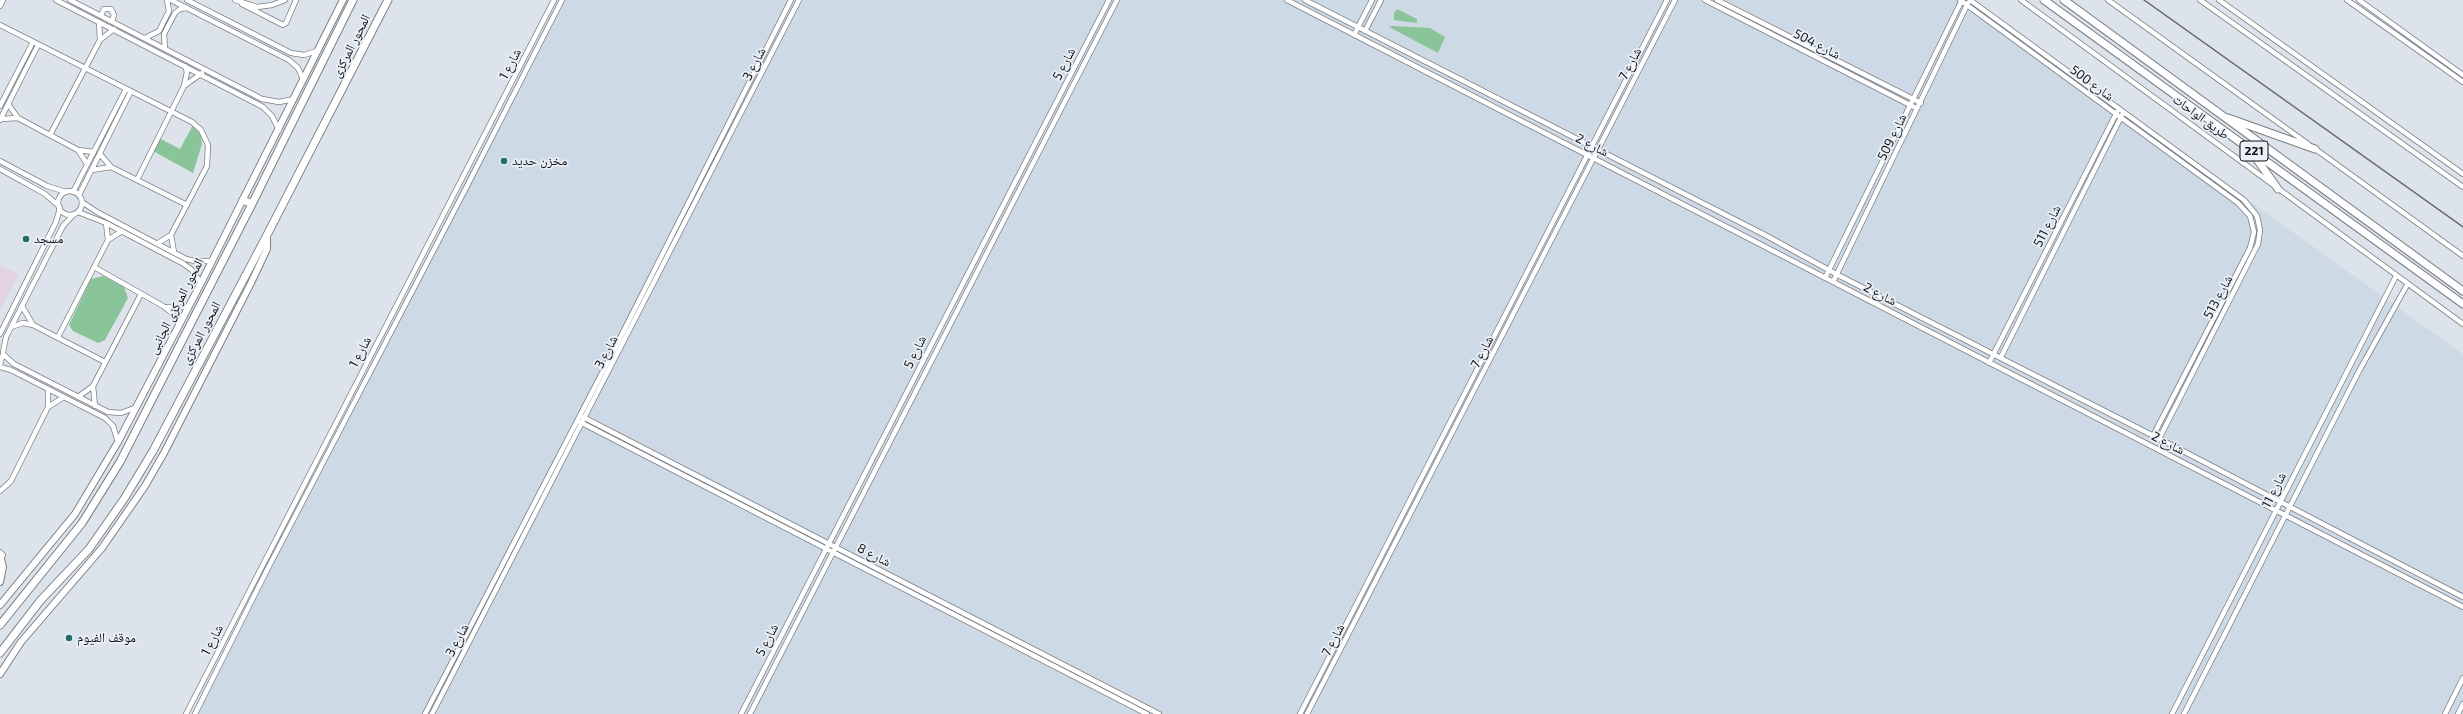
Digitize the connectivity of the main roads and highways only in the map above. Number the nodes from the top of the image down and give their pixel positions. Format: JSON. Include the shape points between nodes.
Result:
{"nodes":[{"id":1,"x":343,"y":0,"type":"edge"},
{"id":2,"x":353,"y":0,"type":"edge"},
{"id":3,"x":388,"y":0,"type":"edge"},
{"id":4,"x":2044,"y":0,"type":"edge"},
{"id":5,"x":2064,"y":0,"type":"edge"},
{"id":6,"x":2058,"y":10,"type":"junction"},
{"id":7,"x":2221,"y":116,"type":"junction"},
{"id":8,"x":2250,"y":149,"type":"junction"},
{"id":9,"x":2315,"y":149,"type":"road end"},
{"id":10,"x":2278,"y":189,"type":"road end"},
{"id":11,"x":243,"y":200,"type":"junction"},
{"id":12,"x":252,"y":204,"type":"junction"},
{"id":13,"x":267,"y":235,"type":"junction"},
{"id":14,"x":2463,"y":291,"type":"edge"},
{"id":15,"x":2463,"y":304,"type":"edge"},
{"id":16,"x":0,"y":559,"type":"edge"},
{"id":17,"x":0,"y":582,"type":"edge"},
{"id":18,"x":0,"y":605,"type":"edge"},
{"id":19,"x":0,"y":625,"type":"edge"},
{"id":20,"x":0,"y":653,"type":"edge"},
{"id":21,"x":0,"y":674,"type":"edge"}],
"edges":[{"from":1,"to":11,"type":"main road","name":"المحور المركزى الجانبى"},
{"from":2,"to":12,"type":"highway","name":"المحور المركزى"},
{"from":3,"to":13,"type":"highway","name":"المحور المركزى"},
{"from":4,"to":6,"type":"highway","name":"طريق الواحات","number":"221"},
{"from":5,"to":6,"type":"highway","via":[[2058,5]]},
{"from":5,"to":7,"type":"highway","name":"طريق الواحات","number":"221"},
{"from":6,"to":8,"type":"highway","name":"طريق الواحات","number":"221"},
{"from":7,"to":9,"type":"highway"},
{"from":7,"to":14,"type":"highway","name":"طريق الواحات","number":"221"},
{"from":8,"to":10,"type":"highway"},
{"from":8,"to":15,"type":"highway","name":"طريق الواحات","number":"221"},
{"from":11,"to":12,"type":"highway"},
{"from":11,"to":18,"type":"main road","name":"المحور المركزى الجانبى","via":[[137,408],[75,514]]},
{"from":12,"to":19,"type":"highway","name":"المحور المركزى","via":[[107,483],[59,554]]},
{"from":13,"to":20,"type":"highway","name":"المحور المركزى","via":[[124,499],[89,549],[40,601]]},
{"from":13,"to":21,"type":"main road","via":[[267,249],[251,283],[145,486],[106,544],[21,642]]},
{"from":16,"to":17,"type":"main road"}]}
